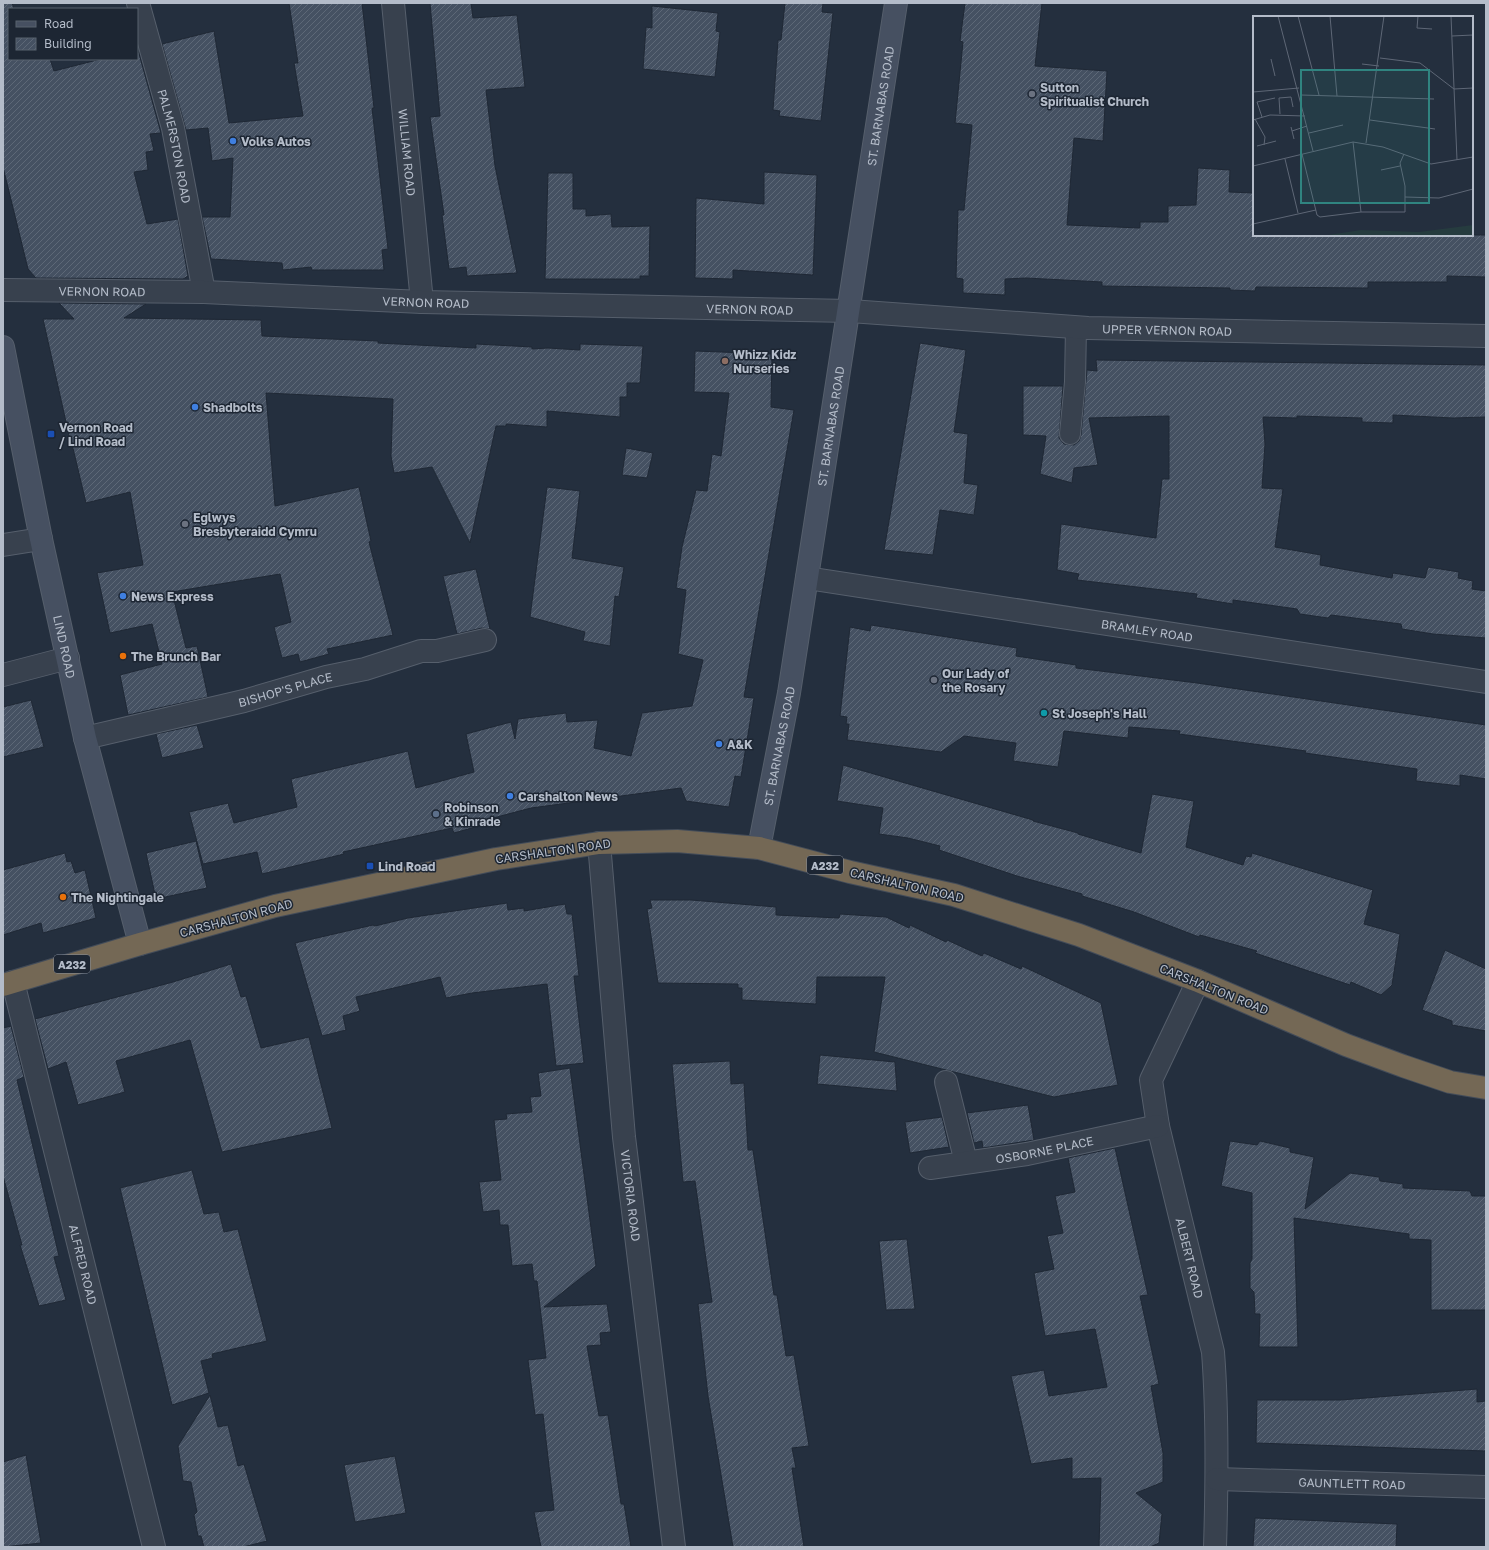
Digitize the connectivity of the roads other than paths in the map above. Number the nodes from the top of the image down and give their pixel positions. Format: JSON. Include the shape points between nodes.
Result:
{"nodes":[{"id":1,"x":138,"y":3,"type":"edge"},
{"id":2,"x":393,"y":3,"type":"edge"},
{"id":3,"x":896,"y":3,"type":"edge"},
{"id":4,"x":3,"y":290,"type":"edge"},
{"id":5,"x":204,"y":292,"type":"junction"},
{"id":6,"x":422,"y":302,"type":"junction"},
{"id":7,"x":850,"y":311,"type":"junction"},
{"id":8,"x":1076,"y":328,"type":"junction"},
{"id":9,"x":1486,"y":336,"type":"edge"},
{"id":10,"x":3,"y":347,"type":"edge"},
{"id":11,"x":1070,"y":434,"type":"dead end"},
{"id":12,"x":41,"y":540,"type":"junction"},
{"id":13,"x":3,"y":545,"type":"edge"},
{"id":14,"x":807,"y":578,"type":"junction"},
{"id":15,"x":485,"y":640,"type":"dead end"},
{"id":16,"x":68,"y":658,"type":"junction"},
{"id":17,"x":3,"y":675,"type":"edge"},
{"id":18,"x":1486,"y":682,"type":"edge"},
{"id":19,"x":85,"y":738,"type":"junction"},
{"id":20,"x":599,"y":843,"type":"junction"},
{"id":21,"x":759,"y":848,"type":"junction"},
{"id":22,"x":140,"y":944,"type":"junction"},
{"id":23,"x":1198,"y":981,"type":"junction"},
{"id":24,"x":8,"y":983,"type":"edge"},
{"id":25,"x":946,"y":1082,"type":"dead end"},
{"id":26,"x":1486,"y":1088,"type":"edge"},
{"id":27,"x":1158,"y":1126,"type":"junction"},
{"id":28,"x":966,"y":1162,"type":"junction"},
{"id":29,"x":930,"y":1168,"type":"dead end"},
{"id":30,"x":1217,"y":1479,"type":"junction"},
{"id":31,"x":1486,"y":1487,"type":"edge"},
{"id":32,"x":154,"y":1547,"type":"edge"},
{"id":33,"x":674,"y":1547,"type":"edge"},
{"id":34,"x":1215,"y":1547,"type":"edge"}],
"edges":[{"from":1,"to":5,"type":"street","name":"PALMERSTON ROAD","via":[[173,128]]},
{"from":2,"to":6,"type":"street","name":"WILLIAM ROAD"},
{"from":3,"to":7,"type":"street","name":"ST. BARNABAS ROAD"},
{"from":4,"to":5,"type":"street","name":"VERNON ROAD"},
{"from":5,"to":6,"type":"street","name":"VERNON ROAD"},
{"from":6,"to":7,"type":"street","name":"VERNON ROAD"},
{"from":7,"to":8,"type":"street","name":"UPPER VERNON ROAD"},
{"from":7,"to":14,"type":"street","name":"ST. BARNABAS ROAD"},
{"from":8,"to":9,"type":"street","name":"UPPER VERNON ROAD"},
{"from":8,"to":11,"type":"lane","via":[[1075,382]]},
{"from":10,"to":12,"type":"street","name":"LIND ROAD"},
{"from":12,"to":13,"type":"street"},
{"from":12,"to":16,"type":"street","name":"LIND ROAD"},
{"from":14,"to":18,"type":"street","name":"BRAMLEY ROAD"},
{"from":14,"to":21,"type":"street","name":"ST. BARNABAS ROAD","via":[[789,693]]},
{"from":15,"to":19,"type":"street","name":"BISHOP'S PLACE","via":[[437,651],[420,651],[365,669],[326,677],[244,701]]},
{"from":16,"to":17,"type":"street"},
{"from":16,"to":19,"type":"street","name":"LIND ROAD"},
{"from":19,"to":22,"type":"street","name":"LIND ROAD"},
{"from":20,"to":21,"type":"highway","name":"CARSHALTON ROAD","number":"A232","via":[[677,841]]},
{"from":20,"to":22,"type":"highway","name":"CARSHALTON ROAD","number":"A232","via":[[496,859],[275,906]]},
{"from":20,"to":33,"type":"street","name":"VICTORIA ROAD","via":[[624,1137]]},
{"from":21,"to":23,"type":"highway","name":"CARSHALTON ROAD","number":"A232","via":[[850,872],[954,895],[1079,935]]},
{"from":22,"to":24,"type":"highway","name":"CARSHALTON ROAD","number":"A232"},
{"from":23,"to":26,"type":"highway","name":"CARSHALTON ROAD","number":"A232","via":[[1353,1047],[1450,1082]]},
{"from":23,"to":27,"type":"street","name":"ALBERT ROAD","via":[[1151,1080]]},
{"from":24,"to":32,"type":"street","name":"ALFRED ROAD"},
{"from":25,"to":28,"type":"street"},
{"from":27,"to":28,"type":"street","name":"OSBORNE PLACE","via":[[1027,1154]]},
{"from":27,"to":30,"type":"street","name":"ALBERT ROAD","via":[[1213,1352]]},
{"from":28,"to":29,"type":"street","name":"OSBORNE PLACE"},
{"from":30,"to":31,"type":"street","name":"GAUNTLETT ROAD"},
{"from":30,"to":34,"type":"street","name":"ALBERT ROAD"}]}
